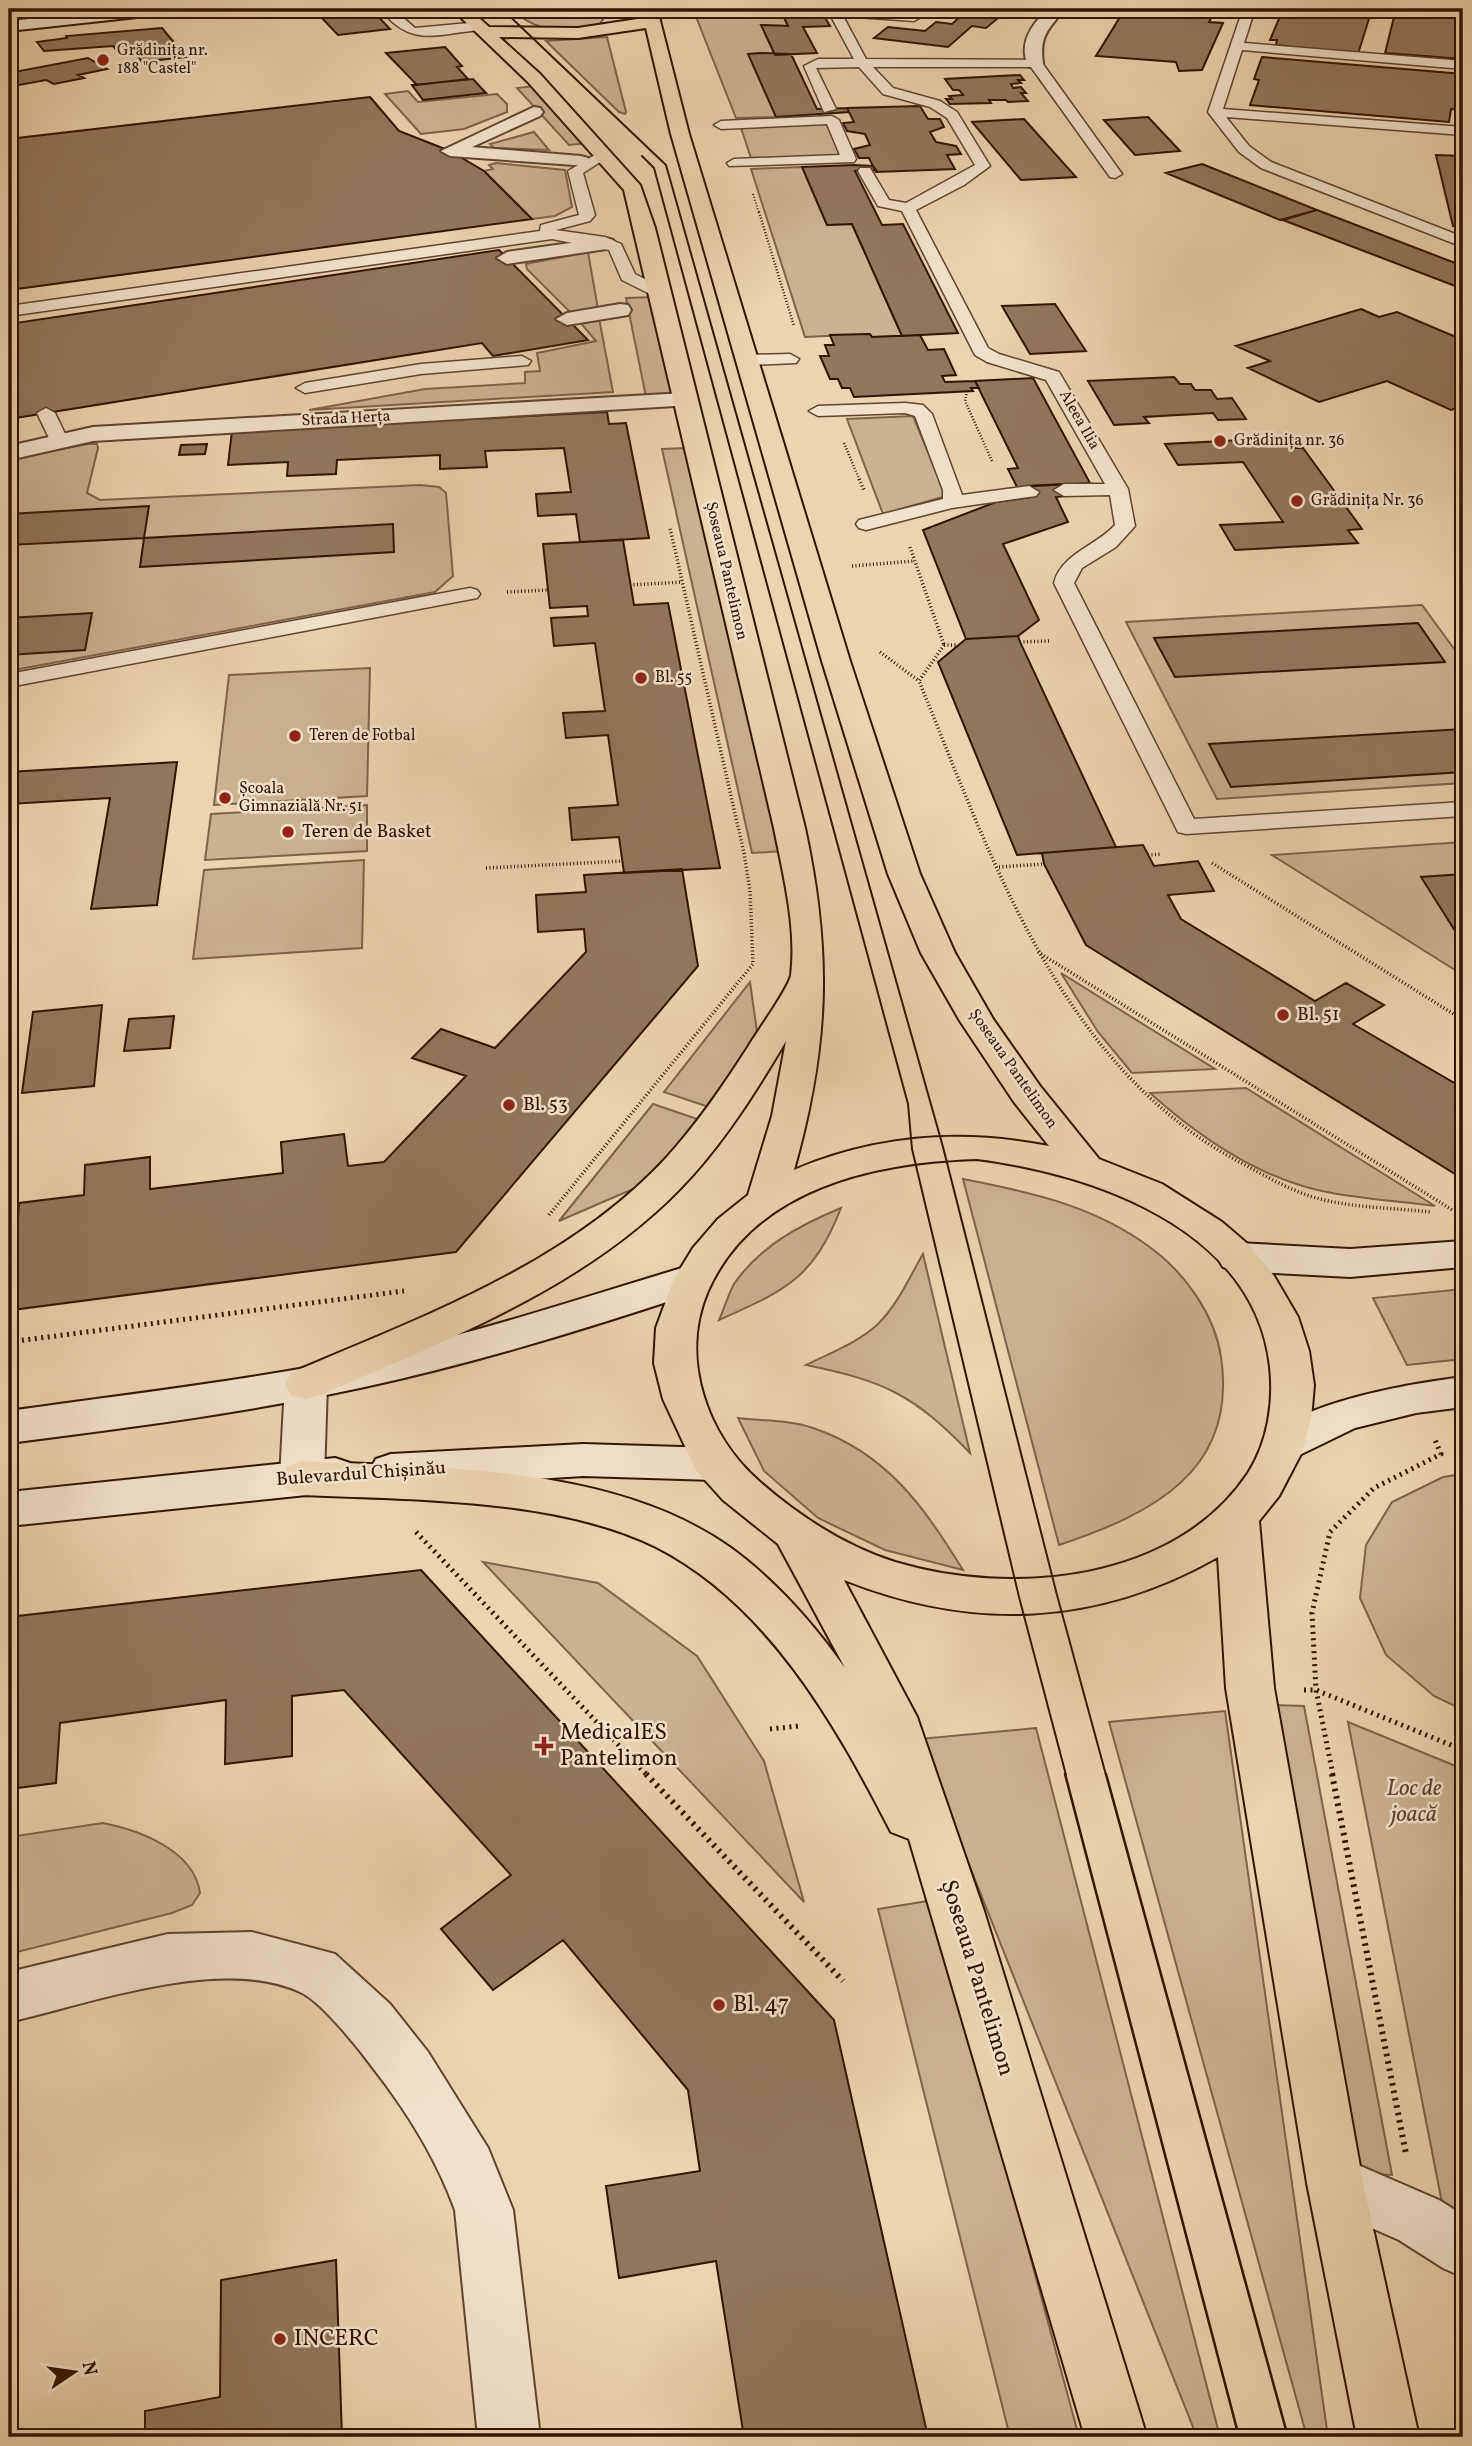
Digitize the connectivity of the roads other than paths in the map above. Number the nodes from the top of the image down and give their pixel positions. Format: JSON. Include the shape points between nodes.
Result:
{"nodes":[{"id":1,"x":165,"y":9,"type":"edge"},
{"id":2,"x":386,"y":9,"type":"edge"},
{"id":3,"x":460,"y":9,"type":"edge"},
{"id":4,"x":930,"y":9,"type":"edge"},
{"id":5,"x":1057,"y":9,"type":"edge"},
{"id":6,"x":1249,"y":9,"type":"edge"},
{"id":7,"x":833,"y":10,"type":"edge"},
{"id":8,"x":650,"y":15,"type":"edge"},
{"id":9,"x":9,"y":26,"type":"edge"},
{"id":10,"x":483,"y":29,"type":"junction"},
{"id":11,"x":1235,"y":46,"type":"junction"},
{"id":12,"x":861,"y":61,"type":"junction"},
{"id":13,"x":1035,"y":63,"type":"junction"},
{"id":14,"x":1463,"y":65,"type":"edge"},
{"id":15,"x":534,"y":112,"type":"dead end"},
{"id":16,"x":1215,"y":112,"type":"junction"},
{"id":17,"x":831,"y":114,"type":"junction"},
{"id":18,"x":720,"y":125,"type":"dead end"},
{"id":19,"x":1463,"y":131,"type":"edge"},
{"id":20,"x":603,"y":154,"type":"junction"},
{"id":21,"x":849,"y":159,"type":"junction"},
{"id":22,"x":581,"y":162,"type":"dead end"},
{"id":23,"x":734,"y":163,"type":"dead end"},
{"id":24,"x":1115,"y":174,"type":"dead end"},
{"id":25,"x":908,"y":208,"type":"junction"},
{"id":26,"x":1463,"y":242,"type":"edge"},
{"id":27,"x":606,"y":244,"type":"dead end"},
{"id":28,"x":507,"y":258,"type":"dead end"},
{"id":29,"x":660,"y":293,"type":"junction"},
{"id":30,"x":9,"y":302,"type":"edge"},
{"id":31,"x":620,"y":310,"type":"dead end"},
{"id":32,"x":9,"y":311,"type":"edge"},
{"id":33,"x":567,"y":319,"type":"dead end"},
{"id":34,"x":790,"y":359,"type":"dead end"},
{"id":35,"x":748,"y":360,"type":"junction"},
{"id":36,"x":522,"y":361,"type":"dead end"},
{"id":37,"x":305,"y":388,"type":"dead end"},
{"id":38,"x":684,"y":400,"type":"junction"},
{"id":39,"x":823,"y":411,"type":"road end"},
{"id":40,"x":46,"y":414,"type":"dead end"},
{"id":41,"x":59,"y":439,"type":"junction"},
{"id":42,"x":9,"y":453,"type":"edge"},
{"id":43,"x":1118,"y":489,"type":"junction"},
{"id":44,"x":1065,"y":490,"type":"dead end"},
{"id":45,"x":1029,"y":492,"type":"dead end"},
{"id":46,"x":952,"y":502,"type":"junction"},
{"id":47,"x":872,"y":524,"type":"road end"},
{"id":48,"x":470,"y":594,"type":"dead end"},
{"id":49,"x":9,"y":681,"type":"edge"},
{"id":50,"x":1463,"y":809,"type":"edge"},
{"id":51,"x":808,"y":977,"type":"junction"},
{"id":52,"x":1084,"y":1165,"type":"junction"},
{"id":53,"x":766,"y":1199,"type":"junction"},
{"id":54,"x":1463,"y":1254,"type":"edge"},
{"id":55,"x":1237,"y":1257,"type":"junction"},
{"id":56,"x":692,"y":1279,"type":"junction"},
{"id":57,"x":306,"y":1384,"type":"junction"},
{"id":58,"x":1463,"y":1392,"type":"edge"},
{"id":59,"x":9,"y":1427,"type":"edge"},
{"id":60,"x":1283,"y":1447,"type":"junction"},
{"id":61,"x":714,"y":1464,"type":"junction"},
{"id":62,"x":302,"y":1478,"type":"junction"},
{"id":63,"x":9,"y":1509,"type":"edge"},
{"id":64,"x":1237,"y":1518,"type":"junction"},
{"id":65,"x":796,"y":1537,"type":"junction"},
{"id":66,"x":958,"y":1911,"type":"junction"},
{"id":67,"x":9,"y":1997,"type":"edge"},
{"id":68,"x":1335,"y":2183,"type":"junction"},
{"id":69,"x":1441,"y":2234,"type":"edge"},
{"id":70,"x":509,"y":2437,"type":"edge"},
{"id":71,"x":1115,"y":2437,"type":"edge"},
{"id":72,"x":1388,"y":2437,"type":"edge"}],
"edges":[{"from":1,"to":9,"type":"street"},
{"from":2,"to":10,"type":"lane","via":[[413,32]]},
{"from":3,"to":10,"type":"main road","name":"Șoseaua Pantelimon"},
{"from":4,"to":7,"type":"lane","via":[[915,17]]},
{"from":5,"to":13,"type":"street","via":[[1037,29],[1031,46]]},
{"from":6,"to":11,"type":"lane"},
{"from":7,"to":12,"type":"lane"},
{"from":8,"to":10,"type":"main road","via":[[578,33]]},
{"from":8,"to":35,"type":"main road","name":"Șoseaua Pantelimon","via":[[680,134]]},
{"from":10,"to":20,"type":"main road","name":"Șoseaua Pantelimon"},
{"from":11,"to":14,"type":"lane"},
{"from":11,"to":16,"type":"lane"},
{"from":12,"to":13,"type":"lane"},
{"from":12,"to":17,"type":"lane","via":[[810,66]]},
{"from":12,"to":25,"type":"lane","via":[[888,91],[935,104],[952,115],[983,166]]},
{"from":13,"to":24,"type":"lane"},
{"from":15,"to":22,"type":"street","via":[[450,151]]},
{"from":16,"to":19,"type":"lane"},
{"from":16,"to":26,"type":"lane","via":[[1234,138],[1266,165]]},
{"from":17,"to":18,"type":"lane"},
{"from":17,"to":21,"type":"lane"},
{"from":20,"to":29,"type":"main road","name":"Șoseaua Pantelimon","via":[[632,189]]},
{"from":20,"to":30,"type":"lane","via":[[575,171],[587,215],[578,222]]},
{"from":21,"to":23,"type":"lane"},
{"from":21,"to":25,"type":"lane","via":[[865,169],[883,203]]},
{"from":25,"to":43,"type":"lane","name":"Aleea Ilia","via":[[981,351],[1053,376]]},
{"from":27,"to":28,"type":"street"},
{"from":29,"to":32,"type":"lane","via":[[628,277],[616,247],[552,234]]},
{"from":29,"to":38,"type":"main road","name":"Șoseaua Pantelimon"},
{"from":31,"to":33,"type":"street"},
{"from":34,"to":35,"type":"lane"},
{"from":35,"to":52,"type":"main road","name":"Șoseaua Pantelimon","via":[[904,874],[938,953],[977,1021]]},
{"from":36,"to":37,"type":"lane","via":[[346,373]]},
{"from":38,"to":41,"type":"street","name":"Strada Herța"},
{"from":38,"to":51,"type":"main road","name":"Șoseaua Pantelimon","via":[[798,872]]},
{"from":39,"to":46,"type":"lane","via":[[917,409],[953,490]]},
{"from":40,"to":41,"type":"lane"},
{"from":41,"to":42,"type":"street","name":"Strada Herța"},
{"from":43,"to":44,"type":"lane"},
{"from":43,"to":50,"type":"lane","name":"Aleea Ilia","via":[[1125,526],[1109,543],[1077,561],[1065,574],[1064,583],[1186,827]]},
{"from":45,"to":46,"type":"lane"},
{"from":46,"to":47,"type":"lane"},
{"from":48,"to":49,"type":"lane"},
{"from":51,"to":53,"type":"main road","name":"Șoseaua Pantelimon","via":[[804,1050],[793,1115]]},
{"from":51,"to":57,"type":"main road","via":[[718,1119],[677,1167],[616,1225],[570,1259],[498,1299]]},
{"from":52,"to":53,"type":"main road","via":[[1031,1152],[977,1147],[912,1149],[824,1169]]},
{"from":52,"to":55,"type":"main road","via":[[1144,1190],[1183,1213]]},
{"from":53,"to":56,"type":"main road","via":[[723,1235]]},
{"from":54,"to":55,"type":"street","via":[[1350,1263]]},
{"from":55,"to":60,"type":"main road","via":[[1279,1320],[1290,1355],[1294,1390]]},
{"from":56,"to":57,"type":"street","via":[[522,1335]]},
{"from":56,"to":61,"type":"main road","via":[[679,1317],[674,1353],[683,1400]]},
{"from":57,"to":59,"type":"street"},
{"from":57,"to":62,"type":"street"},
{"from":58,"to":60,"type":"street","via":[[1344,1415]]},
{"from":60,"to":64,"type":"main road"},
{"from":61,"to":62,"type":"street","name":"Bulevardul Chișinău","via":[[547,1461]]},
{"from":61,"to":65,"type":"main road"},
{"from":62,"to":63,"type":"street","name":"Bulevardul Chișinău"},
{"from":62,"to":66,"type":"main road","via":[[461,1487],[587,1506],[654,1528],[713,1559],[759,1598],[813,1662],[900,1799]]},
{"from":64,"to":65,"type":"main road","via":[[1170,1562],[1057,1595],[1019,1597],[899,1581],[844,1562]]},
{"from":64,"to":68,"type":"main road","via":[[1250,1688]]},
{"from":65,"to":66,"type":"main road","name":"Șoseaua Pantelimon","via":[[893,1717]]},
{"from":66,"to":71,"type":"main road","name":"Șoseaua Pantelimon"},
{"from":67,"to":70,"type":"street","via":[[168,1958],[252,1956],[316,1971],[371,2022],[409,2071],[468,2168],[484,2210]]},
{"from":68,"to":69,"type":"street"},
{"from":68,"to":72,"type":"main road"}]}
